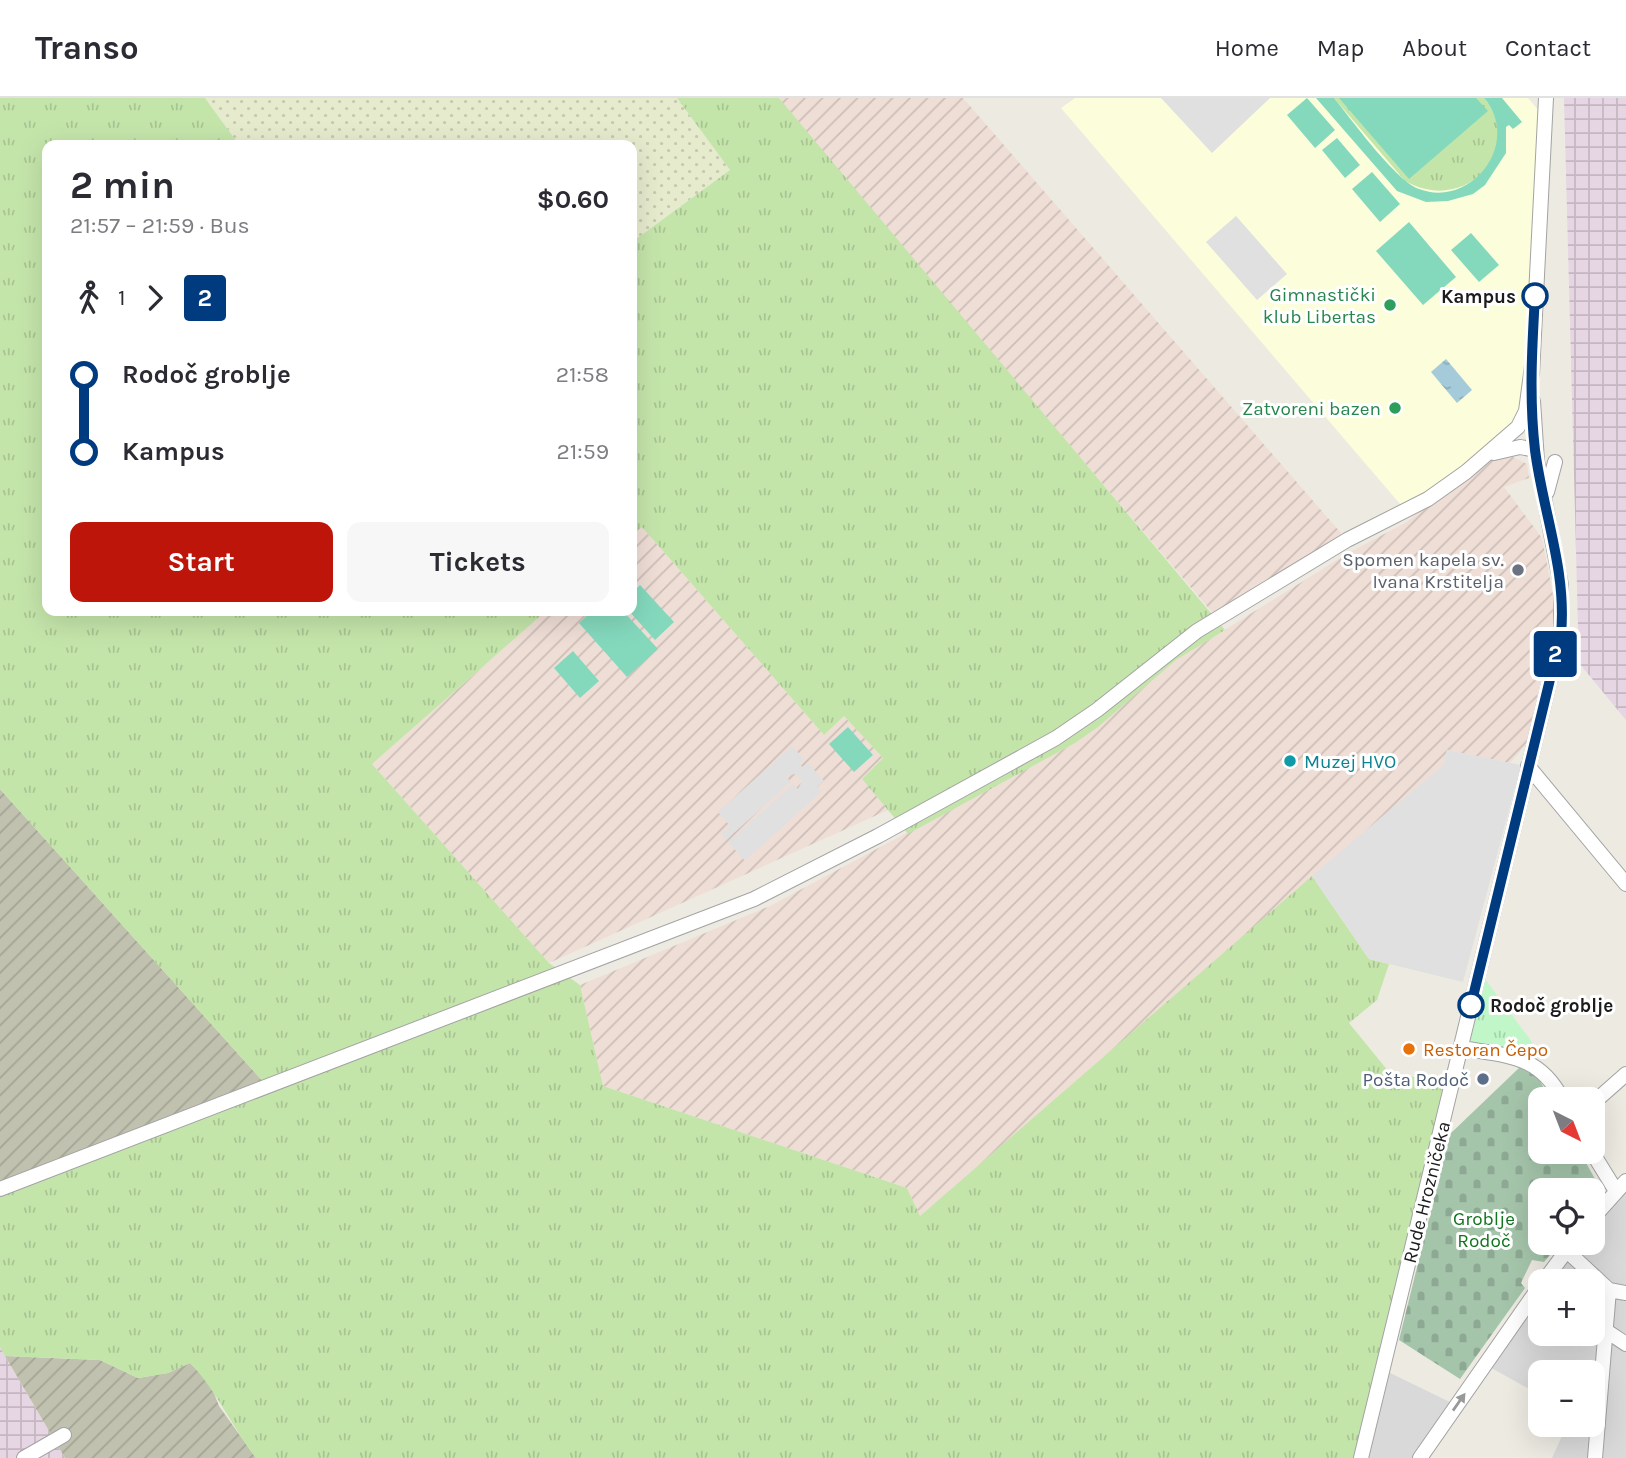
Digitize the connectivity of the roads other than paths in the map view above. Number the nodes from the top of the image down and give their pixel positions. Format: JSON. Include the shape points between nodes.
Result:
{"nodes":[{"id":1,"x":1546,"y":98,"type":"edge"},
{"id":2,"x":1532,"y":366,"type":"junction"},
{"id":3,"x":1510,"y":436,"type":"junction"},
{"id":4,"x":1535,"y":443,"type":"junction"},
{"id":5,"x":1486,"y":456,"type":"junction"},
{"id":6,"x":1555,"y":462,"type":"dead end"},
{"id":7,"x":1546,"y":508,"type":"junction"},
{"id":8,"x":1528,"y":766,"type":"junction"},
{"id":9,"x":1626,"y":884,"type":"edge"},
{"id":10,"x":1461,"y":1048,"type":"junction"},
{"id":11,"x":1626,"y":1074,"type":"edge"},
{"id":12,"x":1556,"y":1087,"type":"edge"},
{"id":13,"x":1605,"y":1093,"type":"edge"},
{"id":14,"x":1602,"y":1164,"type":"edge"},
{"id":15,"x":1621,"y":1186,"type":"edge"},
{"id":16,"x":0,"y":1189,"type":"edge"},
{"id":17,"x":1605,"y":1204,"type":"edge"},
{"id":18,"x":1564,"y":1255,"type":"edge"},
{"id":19,"x":1577,"y":1255,"type":"edge"},
{"id":20,"x":1553,"y":1269,"type":"edge"},
{"id":21,"x":1609,"y":1290,"type":"junction"},
{"id":22,"x":1626,"y":1293,"type":"edge"},
{"id":23,"x":1528,"y":1303,"type":"edge"},
{"id":24,"x":1605,"y":1330,"type":"joint"},
{"id":25,"x":1626,"y":1344,"type":"edge"},
{"id":26,"x":1604,"y":1346,"type":"edge"},
{"id":27,"x":64,"y":1435,"type":"dead end"},
{"id":28,"x":24,"y":1458,"type":"edge"},
{"id":29,"x":1361,"y":1458,"type":"edge"},
{"id":30,"x":1420,"y":1458,"type":"edge"},
{"id":31,"x":1595,"y":1458,"type":"edge"}],
"edges":[{"from":1,"to":2,"type":"street"},
{"from":2,"to":3,"type":"street","via":[[1526,411]]},
{"from":2,"to":4,"type":"street","name":"Rude Hrozničeka"},
{"from":3,"to":4,"type":"street","via":[[1526,433]]},
{"from":3,"to":5,"type":"street"},
{"from":4,"to":5,"type":"street"},
{"from":4,"to":7,"type":"street","name":"Rude Hrozničeka"},
{"from":5,"to":16,"type":"street","via":[[1428,499],[1324,553],[1197,631],[1056,738],[776,888],[644,943]]},
{"from":6,"to":7,"type":"street"},
{"from":7,"to":8,"type":"street","name":"Rude Hrozničeka","via":[[1563,611]]},
{"from":8,"to":9,"type":"street"},
{"from":8,"to":10,"type":"street","name":"Rude Hrozničeka"},
{"from":10,"to":12,"type":"street","via":[[1536,1065]]},
{"from":10,"to":29,"type":"street","name":"Rude Hrozničeka"},
{"from":11,"to":13,"type":"street"},
{"from":14,"to":15,"type":"street"},
{"from":15,"to":17,"type":"street"},
{"from":18,"to":20,"type":"street"},
{"from":19,"to":21,"type":"street"},
{"from":21,"to":22,"type":"street"},
{"from":21,"to":24,"type":"street"},
{"from":30,"to":23,"type":"street","one_way":true},
{"from":24,"to":25,"type":"street"},
{"from":26,"to":31,"type":"street"},
{"from":27,"to":28,"type":"street"}]}
